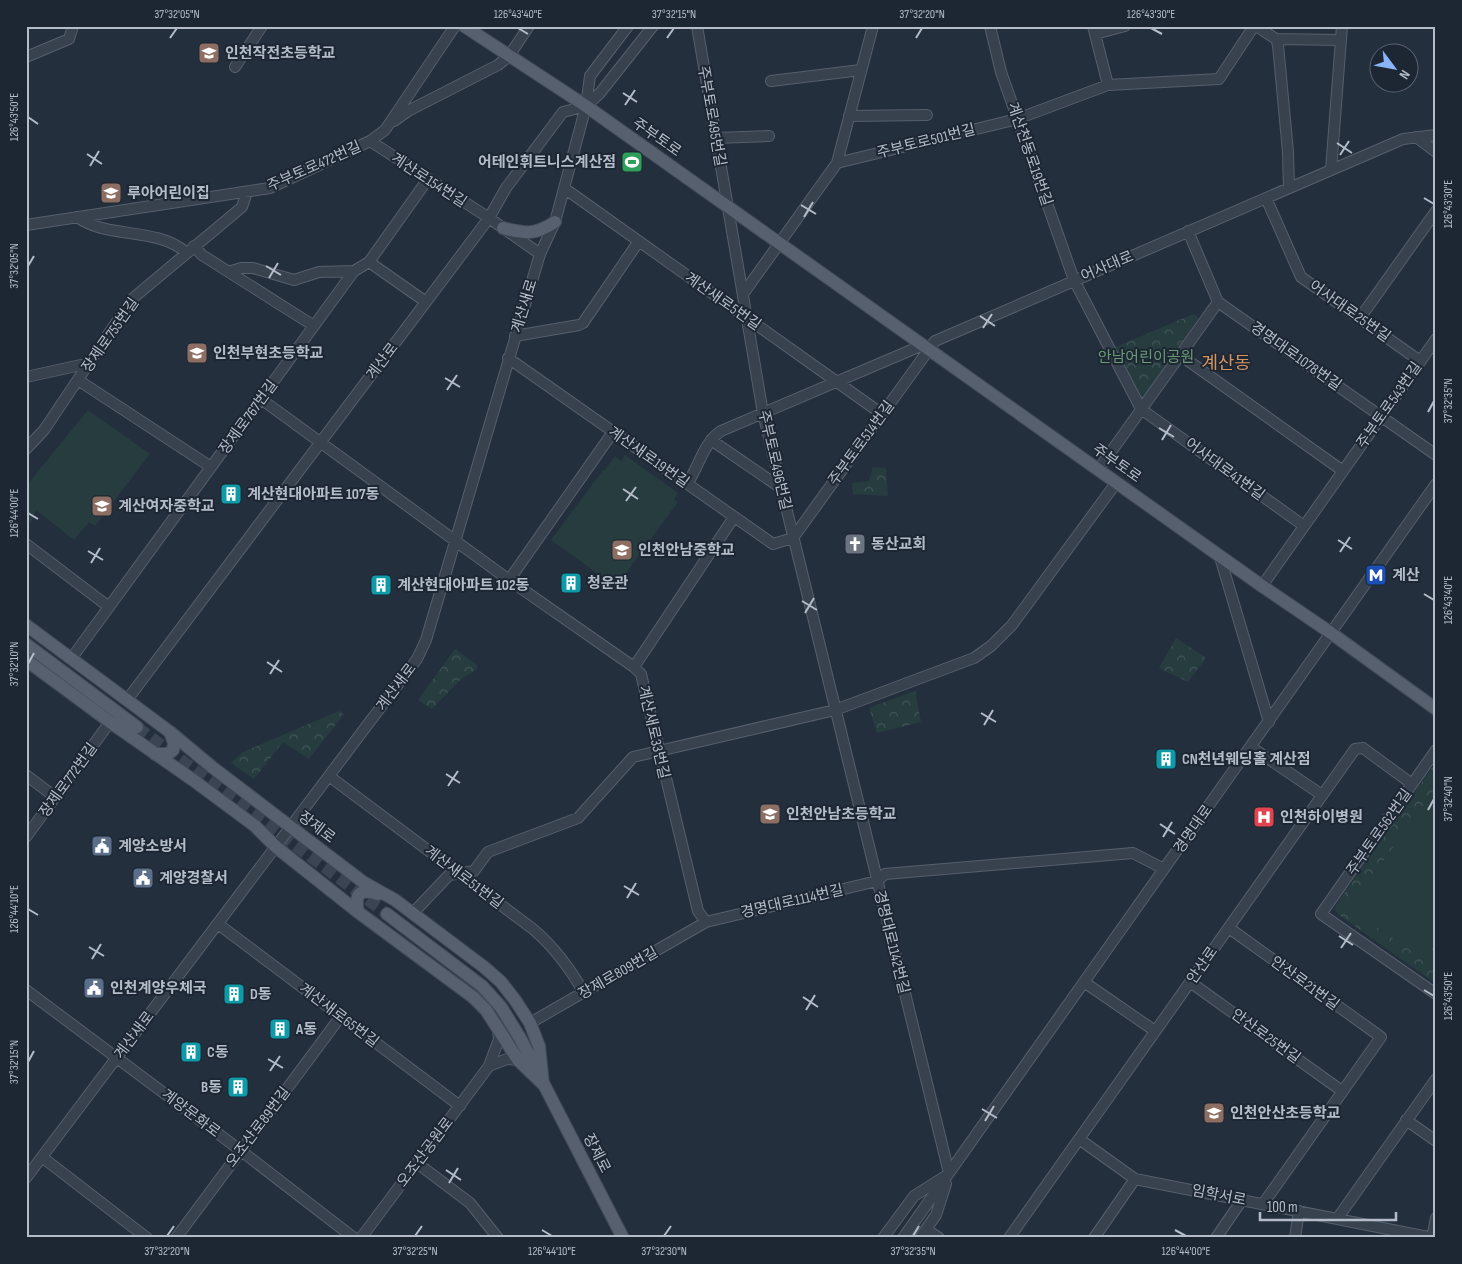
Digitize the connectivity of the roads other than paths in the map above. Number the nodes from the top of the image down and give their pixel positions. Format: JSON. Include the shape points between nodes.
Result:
{"nodes":[{"id":1,"x":73,"y":26,"type":"edge"},
{"id":2,"x":262,"y":26,"type":"edge"},
{"id":3,"x":455,"y":26,"type":"edge"},
{"id":4,"x":464,"y":26,"type":"edge"},
{"id":5,"x":529,"y":26,"type":"edge"},
{"id":6,"x":628,"y":26,"type":"edge"},
{"id":7,"x":653,"y":26,"type":"edge"},
{"id":8,"x":697,"y":26,"type":"edge"},
{"id":9,"x":990,"y":26,"type":"edge"},
{"id":10,"x":1125,"y":26,"type":"edge"},
{"id":11,"x":1255,"y":26,"type":"edge"},
{"id":12,"x":1342,"y":26,"type":"edge"},
{"id":13,"x":872,"y":27,"type":"edge"},
{"id":14,"x":1094,"y":30,"type":"edge"},
{"id":15,"x":1276,"y":39,"type":"junction"},
{"id":16,"x":1340,"y":40,"type":"junction"},
{"id":17,"x":509,"y":56,"type":"junction"},
{"id":18,"x":26,"y":57,"type":"edge"},
{"id":19,"x":236,"y":67,"type":"dead end"},
{"id":20,"x":861,"y":70,"type":"junction"},
{"id":21,"x":771,"y":81,"type":"dead end"},
{"id":22,"x":1108,"y":85,"type":"junction"},
{"id":23,"x":586,"y":106,"type":"junction"},
{"id":24,"x":927,"y":115,"type":"dead end"},
{"id":25,"x":849,"y":116,"type":"junction"},
{"id":26,"x":1017,"y":119,"type":"junction"},
{"id":27,"x":389,"y":125,"type":"junction"},
{"id":28,"x":769,"y":136,"type":"dead end"},
{"id":29,"x":1436,"y":136,"type":"edge"},
{"id":30,"x":716,"y":138,"type":"junction"},
{"id":31,"x":1416,"y":138,"type":"junction"},
{"id":32,"x":370,"y":141,"type":"junction"},
{"id":33,"x":1436,"y":152,"type":"edge"},
{"id":34,"x":837,"y":164,"type":"junction"},
{"id":35,"x":1331,"y":170,"type":"junction"},
{"id":36,"x":428,"y":179,"type":"junction"},
{"id":37,"x":564,"y":188,"type":"junction"},
{"id":38,"x":1288,"y":188,"type":"junction"},
{"id":39,"x":247,"y":192,"type":"junction"},
{"id":40,"x":1266,"y":198,"type":"junction"},
{"id":41,"x":728,"y":207,"type":"junction"},
{"id":42,"x":1436,"y":211,"type":"edge"},
{"id":43,"x":77,"y":217,"type":"junction"},
{"id":44,"x":489,"y":218,"type":"junction"},
{"id":45,"x":554,"y":222,"type":"junction"},
{"id":46,"x":26,"y":225,"type":"edge"},
{"id":47,"x":503,"y":228,"type":"junction"},
{"id":48,"x":1188,"y":231,"type":"junction"},
{"id":49,"x":639,"y":241,"type":"junction"},
{"id":50,"x":779,"y":243,"type":"junction"},
{"id":51,"x":191,"y":250,"type":"junction"},
{"id":52,"x":540,"y":254,"type":"junction"},
{"id":53,"x":368,"y":262,"type":"junction"},
{"id":54,"x":229,"y":272,"type":"junction"},
{"id":55,"x":354,"y":272,"type":"junction"},
{"id":56,"x":1074,"y":280,"type":"junction"},
{"id":57,"x":743,"y":294,"type":"junction"},
{"id":58,"x":426,"y":302,"type":"junction"},
{"id":59,"x":1218,"y":302,"type":"junction"},
{"id":60,"x":746,"y":318,"type":"junction"},
{"id":61,"x":1360,"y":318,"type":"junction"},
{"id":62,"x":314,"y":326,"type":"junction"},
{"id":63,"x":515,"y":336,"type":"junction"},
{"id":64,"x":1436,"y":339,"type":"edge"},
{"id":65,"x":926,"y":347,"type":"junction"},
{"id":66,"x":1180,"y":355,"type":"junction"},
{"id":67,"x":508,"y":358,"type":"junction"},
{"id":68,"x":1420,"y":361,"type":"junction"},
{"id":69,"x":90,"y":363,"type":"junction"},
{"id":70,"x":26,"y":377,"type":"edge"},
{"id":71,"x":78,"y":380,"type":"junction"},
{"id":72,"x":836,"y":382,"type":"junction"},
{"id":73,"x":261,"y":399,"type":"junction"},
{"id":74,"x":1141,"y":409,"type":"junction"},
{"id":75,"x":763,"y":413,"type":"junction"},
{"id":76,"x":882,"y":414,"type":"junction"},
{"id":77,"x":1381,"y":417,"type":"junction"},
{"id":78,"x":613,"y":432,"type":"junction"},
{"id":79,"x":711,"y":440,"type":"junction"},
{"id":80,"x":320,"y":442,"type":"junction"},
{"id":81,"x":26,"y":449,"type":"edge"},
{"id":82,"x":1436,"y":455,"type":"edge"},
{"id":83,"x":211,"y":467,"type":"junction"},
{"id":84,"x":1098,"y":470,"type":"junction"},
{"id":85,"x":1343,"y":471,"type":"junction"},
{"id":86,"x":1116,"y":483,"type":"junction"},
{"id":87,"x":687,"y":484,"type":"junction"},
{"id":88,"x":1436,"y":484,"type":"edge"},
{"id":89,"x":781,"y":488,"type":"junction"},
{"id":90,"x":734,"y":517,"type":"junction"},
{"id":91,"x":1304,"y":526,"type":"junction"},
{"id":92,"x":793,"y":538,"type":"junction"},
{"id":93,"x":455,"y":541,"type":"junction"},
{"id":94,"x":26,"y":544,"type":"edge"},
{"id":95,"x":1220,"y":557,"type":"junction"},
{"id":96,"x":509,"y":580,"type":"junction"},
{"id":97,"x":1262,"y":586,"type":"junction"},
{"id":98,"x":109,"y":607,"type":"junction"},
{"id":99,"x":26,"y":625,"type":"edge"},
{"id":100,"x":1331,"y":633,"type":"junction"},
{"id":101,"x":26,"y":644,"type":"edge"},
{"id":102,"x":71,"y":659,"type":"junction"},
{"id":103,"x":26,"y":660,"type":"edge"},
{"id":104,"x":634,"y":667,"type":"junction"},
{"id":105,"x":127,"y":700,"type":"junction"},
{"id":106,"x":1436,"y":709,"type":"edge"},
{"id":107,"x":835,"y":710,"type":"junction"},
{"id":108,"x":110,"y":722,"type":"junction"},
{"id":109,"x":1268,"y":722,"type":"junction"},
{"id":110,"x":137,"y":727,"type":"tunnel mouth"},
{"id":111,"x":170,"y":732,"type":"junction"},
{"id":112,"x":1251,"y":747,"type":"junction"},
{"id":113,"x":658,"y":751,"type":"junction"},
{"id":114,"x":154,"y":754,"type":"junction"},
{"id":115,"x":1435,"y":754,"type":"edge"},
{"id":116,"x":26,"y":775,"type":"edge"},
{"id":117,"x":329,"y":776,"type":"junction"},
{"id":118,"x":1412,"y":784,"type":"junction"},
{"id":119,"x":1322,"y":796,"type":"junction"},
{"id":120,"x":55,"y":797,"type":"junction"},
{"id":121,"x":291,"y":827,"type":"junction"},
{"id":122,"x":26,"y":837,"type":"edge"},
{"id":123,"x":276,"y":847,"type":"junction"},
{"id":124,"x":1164,"y":869,"type":"junction"},
{"id":125,"x":460,"y":874,"type":"junction"},
{"id":126,"x":877,"y":881,"type":"junction"},
{"id":127,"x":394,"y":900,"type":"junction"},
{"id":128,"x":358,"y":912,"type":"junction"},
{"id":129,"x":413,"y":913,"type":"junction"},
{"id":130,"x":387,"y":914,"type":"tunnel mouth"},
{"id":131,"x":706,"y":922,"type":"junction"},
{"id":132,"x":218,"y":924,"type":"junction"},
{"id":133,"x":1229,"y":928,"type":"junction"},
{"id":134,"x":1084,"y":982,"type":"junction"},
{"id":135,"x":1190,"y":982,"type":"junction"},
{"id":136,"x":26,"y":990,"type":"edge"},
{"id":137,"x":584,"y":993,"type":"junction"},
{"id":138,"x":1436,"y":994,"type":"edge"},
{"id":139,"x":341,"y":1016,"type":"junction"},
{"id":140,"x":530,"y":1024,"type":"junction"},
{"id":141,"x":497,"y":1026,"type":"junction"},
{"id":142,"x":1156,"y":1031,"type":"junction"},
{"id":143,"x":116,"y":1058,"type":"junction"},
{"id":144,"x":518,"y":1060,"type":"junction"},
{"id":145,"x":489,"y":1066,"type":"junction"},
{"id":146,"x":1436,"y":1078,"type":"edge"},
{"id":147,"x":543,"y":1084,"type":"junction"},
{"id":148,"x":1342,"y":1091,"type":"junction"},
{"id":149,"x":460,"y":1106,"type":"junction"},
{"id":150,"x":1406,"y":1120,"type":"junction"},
{"id":151,"x":1079,"y":1139,"type":"junction"},
{"id":152,"x":1436,"y":1141,"type":"edge"},
{"id":153,"x":240,"y":1150,"type":"junction"},
{"id":154,"x":42,"y":1158,"type":"junction"},
{"id":155,"x":418,"y":1163,"type":"junction"},
{"id":156,"x":949,"y":1173,"type":"junction"},
{"id":157,"x":26,"y":1178,"type":"edge"},
{"id":158,"x":1135,"y":1179,"type":"junction"},
{"id":159,"x":1242,"y":1200,"type":"junction"},
{"id":160,"x":1263,"y":1204,"type":"junction"},
{"id":161,"x":1299,"y":1211,"type":"junction"},
{"id":162,"x":1436,"y":1218,"type":"edge"},
{"id":163,"x":1337,"y":1219,"type":"junction"},
{"id":164,"x":923,"y":1233,"type":"edge"},
{"id":165,"x":619,"y":1234,"type":"edge"},
{"id":166,"x":147,"y":1238,"type":"edge"},
{"id":167,"x":176,"y":1238,"type":"edge"},
{"id":168,"x":354,"y":1238,"type":"edge"},
{"id":169,"x":361,"y":1238,"type":"edge"},
{"id":170,"x":498,"y":1238,"type":"edge"},
{"id":171,"x":883,"y":1238,"type":"edge"},
{"id":172,"x":903,"y":1238,"type":"edge"},
{"id":173,"x":939,"y":1238,"type":"edge"},
{"id":174,"x":1010,"y":1238,"type":"edge"},
{"id":175,"x":1094,"y":1238,"type":"edge"},
{"id":176,"x":1216,"y":1238,"type":"edge"},
{"id":177,"x":1295,"y":1238,"type":"edge"},
{"id":178,"x":1432,"y":1238,"type":"edge"}],
"edges":[{"from":1,"to":18,"type":"street","via":[[70,39]]},
{"from":2,"to":19,"type":"street"},
{"from":3,"to":27,"type":"street","name":"주부토로472번길"},
{"from":4,"to":17,"type":"main road","name":"주부토로"},
{"from":5,"to":17,"type":"street"},
{"from":6,"to":23,"type":"street","via":[[590,76]]},
{"from":7,"to":23,"type":"street"},
{"from":8,"to":30,"type":"street","name":"주부토로495번길"},
{"from":9,"to":26,"type":"street","name":"계산천동로19번길"},
{"from":10,"to":14,"type":"street"},
{"from":11,"to":15,"type":"street"},
{"from":11,"to":22,"type":"street","name":"주부토로501번길","via":[[1219,79]]},
{"from":12,"to":16,"type":"street"},
{"from":13,"to":20,"type":"street"},
{"from":14,"to":22,"type":"street"},
{"from":15,"to":16,"type":"street"},
{"from":15,"to":38,"type":"street","via":[[1288,152]]},
{"from":16,"to":35,"type":"street"},
{"from":17,"to":23,"type":"main road","name":"주부토로"},
{"from":17,"to":27,"type":"street","via":[[498,65],[408,111]]},
{"from":20,"to":21,"type":"street"},
{"from":20,"to":25,"type":"street"},
{"from":22,"to":26,"type":"street","name":"주부토로501번길"},
{"from":23,"to":37,"type":"street","name":"계산새로"},
{"from":23,"to":41,"type":"main road","name":"주부토로"},
{"from":23,"to":44,"type":"street","name":"계산로","via":[[563,112],[506,188]]},
{"from":24,"to":25,"type":"street"},
{"from":25,"to":34,"type":"street"},
{"from":26,"to":34,"type":"street","name":"주부토로501번길"},
{"from":26,"to":56,"type":"street","name":"계산천동로19번길"},
{"from":27,"to":32,"type":"street","name":"주부토로472번길"},
{"from":28,"to":30,"type":"street"},
{"from":29,"to":31,"type":"street","name":"어사대로"},
{"from":30,"to":41,"type":"street","name":"주부토로495번길"},
{"from":31,"to":33,"type":"street"},
{"from":31,"to":35,"type":"street","name":"어사대로","via":[[1403,139]]},
{"from":32,"to":36,"type":"street","name":"계산로154번길"},
{"from":32,"to":39,"type":"street","name":"주부토로472번길","via":[[270,188]]},
{"from":34,"to":50,"type":"street"},
{"from":35,"to":38,"type":"street","name":"어사대로"},
{"from":36,"to":44,"type":"street","name":"계산로154번길"},
{"from":36,"to":53,"type":"street","name":"장제로767번길"},
{"from":37,"to":45,"type":"street","name":"계산새로"},
{"from":37,"to":49,"type":"street","name":"계산새로5번길"},
{"from":38,"to":40,"type":"street","name":"어사대로"},
{"from":39,"to":43,"type":"street","name":"주부토로472번길"},
{"from":39,"to":51,"type":"street","name":"장제로755번길","via":[[242,207]]},
{"from":40,"to":48,"type":"street","name":"어사대로"},
{"from":40,"to":61,"type":"street","name":"어사대로25번길","via":[[1301,277]]},
{"from":41,"to":50,"type":"main road","name":"주부토로"},
{"from":41,"to":57,"type":"street","name":"주부토로496번길"},
{"from":42,"to":61,"type":"street"},
{"from":43,"to":46,"type":"street","name":"주부토로472번길"},
{"from":43,"to":51,"type":"street","via":[[108,230],[164,239]]},
{"from":44,"to":47,"type":"street","name":"계산로154번길"},
{"from":44,"to":58,"type":"street","name":"계산로"},
{"from":45,"to":47,"type":"main road","via":[[544,230],[531,233]]},
{"from":45,"to":52,"type":"street","name":"계산새로"},
{"from":47,"to":52,"type":"street","name":"계산로154번길"},
{"from":48,"to":56,"type":"street","name":"어사대로"},
{"from":48,"to":59,"type":"street"},
{"from":49,"to":60,"type":"street","name":"계산새로5번길"},
{"from":49,"to":63,"type":"street","via":[[583,323]]},
{"from":50,"to":57,"type":"street"},
{"from":50,"to":65,"type":"main road","name":"주부토로"},
{"from":51,"to":54,"type":"street"},
{"from":51,"to":69,"type":"street","name":"장제로755번길","via":[[132,299]]},
{"from":52,"to":63,"type":"street","name":"계산새로"},
{"from":53,"to":55,"type":"street","name":"장제로767번길"},
{"from":53,"to":58,"type":"street"},
{"from":54,"to":55,"type":"street","via":[[253,268],[294,280],[319,272]]},
{"from":54,"to":62,"type":"street"},
{"from":55,"to":62,"type":"street","name":"장제로767번길"},
{"from":56,"to":65,"type":"street","name":"어사대로"},
{"from":56,"to":74,"type":"street","name":"어사대로41번길"},
{"from":57,"to":60,"type":"street","name":"주부토로496번길"},
{"from":58,"to":80,"type":"street","name":"계산로"},
{"from":59,"to":66,"type":"street"},
{"from":59,"to":77,"type":"street","name":"경명대로1078번길"},
{"from":60,"to":72,"type":"street","name":"계산새로5번길"},
{"from":60,"to":75,"type":"street","name":"주부토로496번길"},
{"from":61,"to":68,"type":"street","name":"어사대로25번길"},
{"from":62,"to":73,"type":"street","name":"장제로767번길"},
{"from":63,"to":67,"type":"street","name":"계산새로"},
{"from":64,"to":68,"type":"street","name":"주부토로543번길"},
{"from":65,"to":72,"type":"street"},
{"from":65,"to":76,"type":"street","name":"주부토로514번길"},
{"from":65,"to":84,"type":"main road","name":"주부토로"},
{"from":66,"to":74,"type":"street"},
{"from":66,"to":85,"type":"street"},
{"from":67,"to":78,"type":"street","name":"계산새로19번길"},
{"from":67,"to":93,"type":"street","name":"계산새로"},
{"from":68,"to":77,"type":"street","name":"주부토로543번길"},
{"from":69,"to":70,"type":"street"},
{"from":69,"to":71,"type":"street","name":"장제로755번길"},
{"from":71,"to":81,"type":"street","name":"장제로755번길","via":[[44,430]]},
{"from":71,"to":83,"type":"street"},
{"from":72,"to":75,"type":"street"},
{"from":72,"to":76,"type":"street","name":"계산새로5번길"},
{"from":73,"to":80,"type":"street","name":"계산새로33번길"},
{"from":73,"to":83,"type":"street","name":"장제로767번길"},
{"from":74,"to":84,"type":"street"},
{"from":74,"to":91,"type":"street","name":"어사대로41번길"},
{"from":75,"to":79,"type":"street","via":[[722,431]]},
{"from":75,"to":89,"type":"street","name":"주부토로496번길"},
{"from":76,"to":92,"type":"street","name":"주부토로514번길"},
{"from":77,"to":82,"type":"street","name":"경명대로1078번길"},
{"from":77,"to":85,"type":"street","name":"주부토로543번길"},
{"from":78,"to":87,"type":"street","name":"계산새로19번길"},
{"from":78,"to":96,"type":"street"},
{"from":79,"to":87,"type":"street"},
{"from":79,"to":89,"type":"street"},
{"from":80,"to":93,"type":"street","name":"계산새로33번길"},
{"from":80,"to":105,"type":"street","name":"계산로"},
{"from":83,"to":98,"type":"street","name":"장제로767번길"},
{"from":84,"to":86,"type":"main road","name":"주부토로"},
{"from":85,"to":91,"type":"street","name":"주부토로543번길"},
{"from":86,"to":95,"type":"main road","name":"주부토로"},
{"from":86,"to":107,"type":"street","via":[[1012,626],[990,646],[974,658]]},
{"from":87,"to":90,"type":"street","name":"계산새로19번길"},
{"from":88,"to":100,"type":"street","name":"경명대로"},
{"from":89,"to":92,"type":"street","name":"주부토로496번길"},
{"from":90,"to":92,"type":"street","name":"계산새로19번길","via":[[773,544]]},
{"from":90,"to":104,"type":"street"},
{"from":91,"to":97,"type":"street","name":"주부토로543번길"},
{"from":92,"to":107,"type":"street","name":"주부토로496번길"},
{"from":93,"to":96,"type":"street","name":"계산새로33번길"},
{"from":93,"to":117,"type":"street","name":"계산새로","via":[[426,640],[417,659]]},
{"from":94,"to":98,"type":"street"},
{"from":95,"to":97,"type":"main road","name":"주부토로"},
{"from":95,"to":109,"type":"street"},
{"from":96,"to":104,"type":"street","name":"계산새로33번길"},
{"from":97,"to":100,"type":"main road","name":"주부토로"},
{"from":98,"to":102,"type":"street","name":"장제로767번길"},
{"from":99,"to":102,"type":"main road","name":"장제로"},
{"from":100,"to":106,"type":"main road","name":"주부토로"},
{"from":100,"to":109,"type":"street","name":"경명대로"},
{"from":101,"to":110,"type":"main road"},
{"from":102,"to":105,"type":"main road","name":"장제로"},
{"from":103,"to":108,"type":"main road","name":"장제로"},
{"from":104,"to":113,"type":"street","name":"계산새로33번길","via":[[641,674]]},
{"from":105,"to":111,"type":"main road","name":"장제로"},
{"from":107,"to":113,"type":"street"},
{"from":107,"to":126,"type":"street","name":"경명대로1142번길"},
{"from":108,"to":114,"type":"main road","name":"장제로"},
{"from":108,"to":120,"type":"street","name":"장제로772번길"},
{"from":109,"to":112,"type":"street","name":"경명대로"},
{"from":111,"to":114,"type":"main road","via":[[173,750],[168,754]]},
{"from":111,"to":121,"type":"main road","name":"장제로"},
{"from":112,"to":119,"type":"street"},
{"from":112,"to":124,"type":"street","name":"경명대로"},
{"from":113,"to":125,"type":"street","via":[[633,757],[578,818],[488,852],[474,871]]},
{"from":113,"to":131,"type":"street","name":"계산새로33번길","via":[[698,911]]},
{"from":114,"to":123,"type":"main road","name":"장제로","via":[[255,826]]},
{"from":115,"to":118,"type":"street","name":"주부토로562번길"},
{"from":116,"to":120,"type":"street"},
{"from":117,"to":121,"type":"street","name":"계산새로"},
{"from":117,"to":125,"type":"street","name":"계산새로51번길"},
{"from":118,"to":119,"type":"street","name":"안산로","via":[[1362,748],[1355,749]]},
{"from":118,"to":138,"type":"street","name":"주부토로562번길","via":[[1321,914]]},
{"from":119,"to":133,"type":"street","name":"안산로"},
{"from":120,"to":122,"type":"street","name":"장제로772번길"},
{"from":121,"to":123,"type":"street","name":"계산새로"},
{"from":121,"to":127,"type":"main road","name":"장제로","via":[[363,882]]},
{"from":123,"to":128,"type":"main road","name":"장제로"},
{"from":123,"to":132,"type":"street","name":"계산새로"},
{"from":124,"to":126,"type":"street","name":"경명대로1114번길","via":[[1133,853],[885,874]]},
{"from":124,"to":134,"type":"street","name":"경명대로"},
{"from":125,"to":129,"type":"street","via":[[450,875]]},
{"from":125,"to":137,"type":"street","name":"계산새로51번길","via":[[549,942]]},
{"from":126,"to":131,"type":"street","name":"경명대로1114번길"},
{"from":126,"to":156,"type":"street","name":"경명대로1142번길"},
{"from":127,"to":128,"type":"main road","via":[[367,890],[358,897]]},
{"from":127,"to":129,"type":"main road","name":"장제로"},
{"from":128,"to":141,"type":"main road","name":"장제로","via":[[473,997]]},
{"from":129,"to":140,"type":"main road","name":"장제로","via":[[501,982]]},
{"from":130,"to":147,"type":"main road","name":"장제로","via":[[482,986],[501,1007]]},
{"from":131,"to":137,"type":"street","name":"장제로809번길"},
{"from":132,"to":139,"type":"street","name":"계산새로65번길"},
{"from":132,"to":143,"type":"street","name":"계산새로"},
{"from":133,"to":135,"type":"street","name":"안산로"},
{"from":133,"to":148,"type":"street","name":"안산로21번길","via":[[1380,1038]]},
{"from":134,"to":142,"type":"street"},
{"from":134,"to":156,"type":"street","name":"경명대로"},
{"from":135,"to":142,"type":"street","name":"안산로"},
{"from":135,"to":148,"type":"street","name":"안산로25번길"},
{"from":136,"to":143,"type":"street","name":"계양문화로"},
{"from":137,"to":140,"type":"street","name":"장제로809번길"},
{"from":139,"to":149,"type":"street","name":"계산새로65번길"},
{"from":139,"to":153,"type":"street","name":"오조산로89번길"},
{"from":140,"to":147,"type":"main road","name":"장제로","via":[[539,1046]]},
{"from":141,"to":144,"type":"main road","name":"장제로"},
{"from":141,"to":145,"type":"street","name":"오조산공원로","via":[[499,1039]]},
{"from":142,"to":151,"type":"street","name":"안산로"},
{"from":143,"to":153,"type":"street","name":"계양문화로"},
{"from":143,"to":154,"type":"street","name":"계산새로"},
{"from":144,"to":145,"type":"street","via":[[507,1059]]},
{"from":144,"to":147,"type":"main road","name":"장제로"},
{"from":145,"to":149,"type":"street","name":"오조산공원로"},
{"from":146,"to":150,"type":"street"},
{"from":147,"to":165,"type":"main road","name":"장제로"},
{"from":148,"to":160,"type":"street"},
{"from":149,"to":155,"type":"street","name":"오조산공원로"},
{"from":150,"to":152,"type":"street"},
{"from":150,"to":163,"type":"street"},
{"from":151,"to":158,"type":"street"},
{"from":151,"to":174,"type":"street","name":"안산로"},
{"from":153,"to":167,"type":"street","name":"오조산로89번길"},
{"from":153,"to":168,"type":"street","name":"계양문화로"},
{"from":154,"to":157,"type":"street","name":"계산새로"},
{"from":154,"to":166,"type":"street"},
{"from":155,"to":169,"type":"street","name":"오조산공원로"},
{"from":155,"to":170,"type":"street","via":[[470,1203]]},
{"from":156,"to":164,"type":"street","name":"경명대로","via":[[936,1215]]},
{"from":156,"to":171,"type":"street","name":"경명대로","via":[[914,1196]]},
{"from":156,"to":172,"type":"street","name":"경명대로"},
{"from":158,"to":159,"type":"street","name":"임학서로"},
{"from":158,"to":175,"type":"street"},
{"from":159,"to":160,"type":"street","name":"임학서로"},
{"from":159,"to":176,"type":"street"},
{"from":160,"to":161,"type":"street","name":"임학서로"},
{"from":161,"to":163,"type":"street","name":"임학서로"},
{"from":161,"to":177,"type":"street"},
{"from":162,"to":178,"type":"street","name":"임학서로"},
{"from":163,"to":178,"type":"street","name":"임학서로"},
{"from":164,"to":173,"type":"street"}]}
